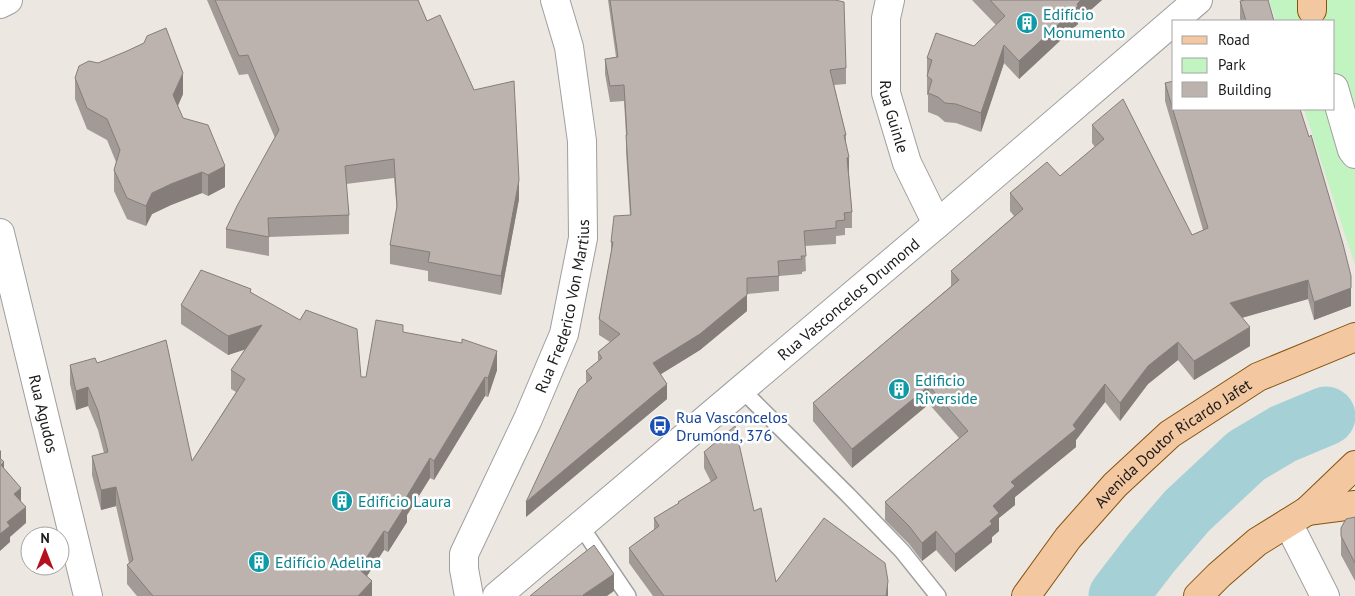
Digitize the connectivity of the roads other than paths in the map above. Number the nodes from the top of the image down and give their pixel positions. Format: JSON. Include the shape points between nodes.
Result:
{"nodes":[{"id":1,"x":8,"y":0,"type":"edge"},
{"id":2,"x":555,"y":0,"type":"edge"},
{"id":3,"x":890,"y":0,"type":"edge"},
{"id":4,"x":1198,"y":0,"type":"edge"},
{"id":5,"x":0,"y":2,"type":"edge"},
{"id":6,"x":1175,"y":20,"type":"edge"},
{"id":7,"x":1172,"y":22,"type":"edge"},
{"id":8,"x":1335,"y":91,"type":"edge"},
{"id":9,"x":1355,"y":154,"type":"edge"},
{"id":10,"x":937,"y":224,"type":"junction"},
{"id":11,"x":0,"y":233,"type":"edge"},
{"id":12,"x":1355,"y":337,"type":"edge"},
{"id":13,"x":741,"y":389,"type":"junction"},
{"id":14,"x":1355,"y":465,"type":"edge"},
{"id":15,"x":1355,"y":505,"type":"edge"},
{"id":16,"x":1297,"y":517,"type":"junction"},
{"id":17,"x":580,"y":525,"type":"junction"},
{"id":18,"x":88,"y":596,"type":"edge"},
{"id":19,"x":469,"y":596,"type":"edge"},
{"id":20,"x":497,"y":596,"type":"edge"},
{"id":21,"x":628,"y":596,"type":"edge"},
{"id":22,"x":938,"y":596,"type":"edge"},
{"id":23,"x":1026,"y":596,"type":"edge"},
{"id":24,"x":1198,"y":596,"type":"edge"},
{"id":25,"x":1325,"y":596,"type":"edge"}],
"edges":[{"from":1,"to":5,"type":"street"},
{"from":2,"to":19,"type":"street","name":"Rua Frederico Von Martius","via":[[569,47],[582,141],[583,238],[564,334],[464,554]]},
{"from":3,"to":10,"type":"street","name":"Rua Guinle","via":[[886,18],[886,93],[907,164]]},
{"from":4,"to":6,"type":"street","name":"Rua Vasconcelos Drumond"},
{"from":7,"to":10,"type":"street","name":"Rua Vasconcelos Drumond"},
{"from":8,"to":9,"type":"street"},
{"from":10,"to":13,"type":"street","name":"Rua Vasconcelos Drumond"},
{"from":11,"to":18,"type":"street","name":"Rua Agudos"},
{"from":12,"to":23,"type":"main road","name":"Avenida Doutor Ricardo Jafet","via":[[1258,377],[1170,434],[1115,485],[1068,538]]},
{"from":13,"to":17,"type":"street","name":"Rua Vasconcelos Drumond"},
{"from":13,"to":22,"type":"lane","via":[[895,544]]},
{"from":14,"to":16,"type":"main road"},
{"from":15,"to":16,"type":"main road"},
{"from":16,"to":24,"type":"main road","via":[[1257,542]]},
{"from":16,"to":25,"type":"street"},
{"from":17,"to":20,"type":"street","name":"Rua Vasconcelos Drumond"},
{"from":17,"to":21,"type":"lane"}]}
